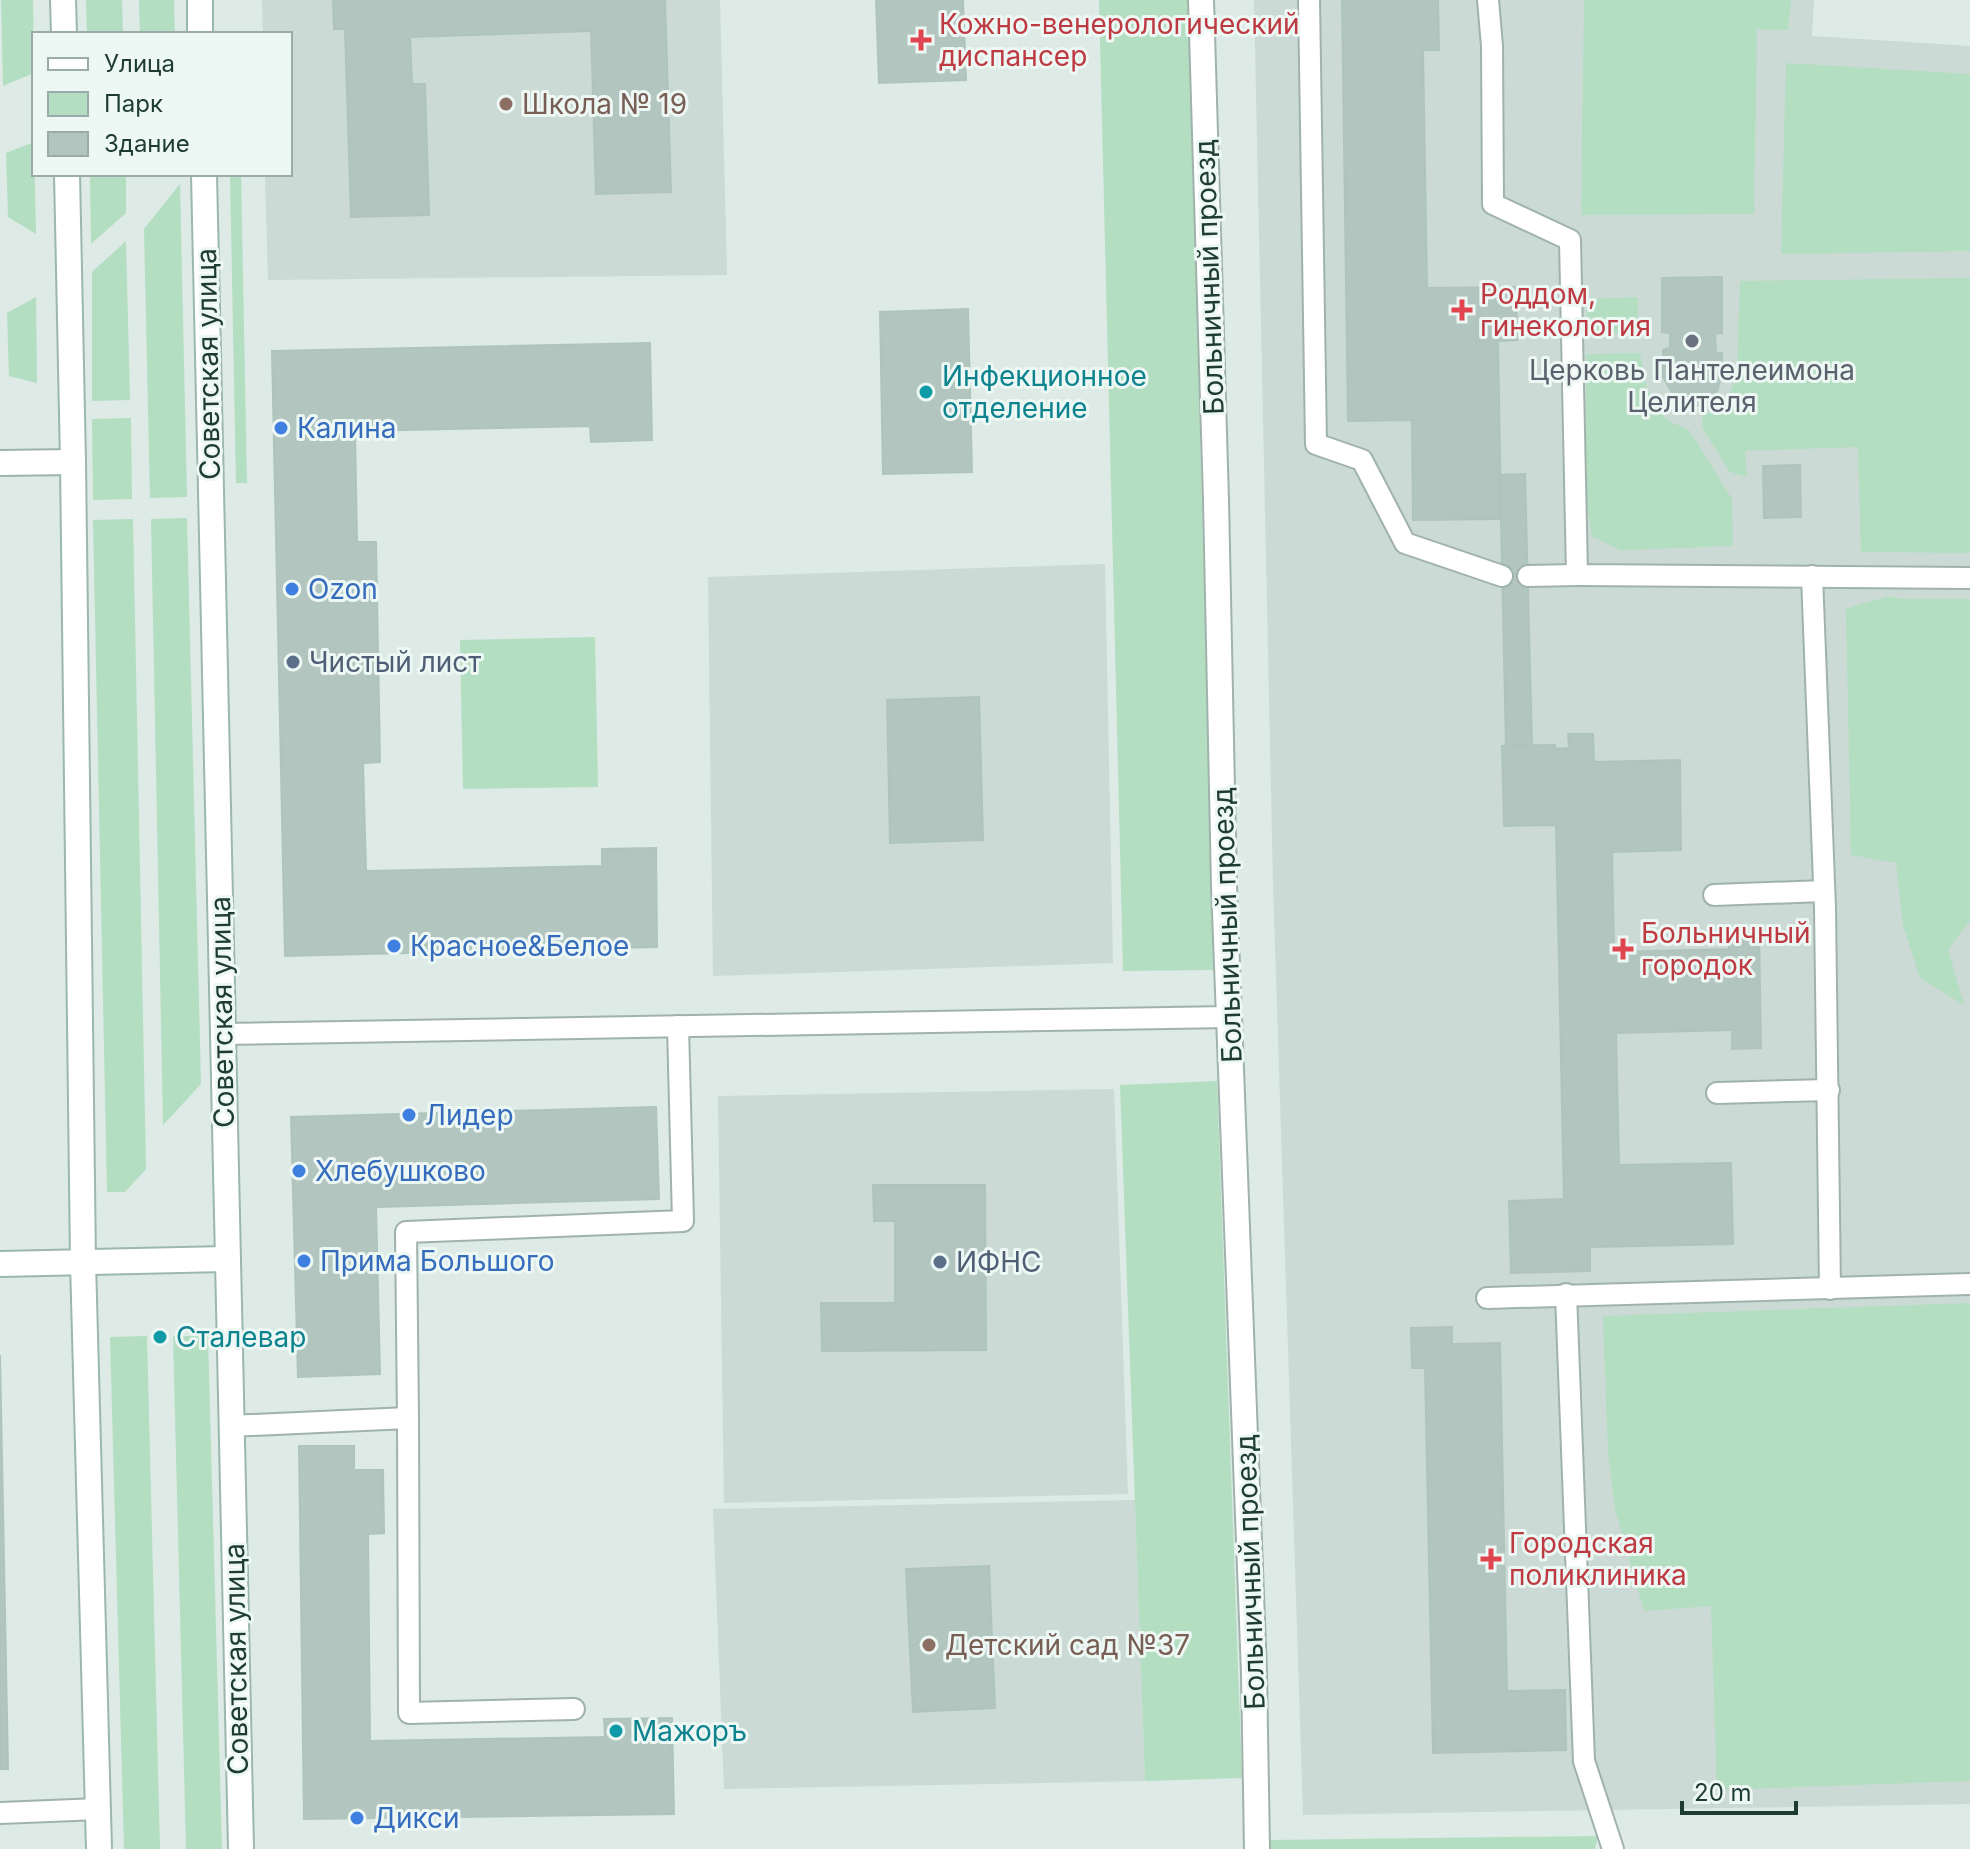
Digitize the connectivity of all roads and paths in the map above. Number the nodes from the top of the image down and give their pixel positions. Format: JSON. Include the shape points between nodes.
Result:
{"nodes":[{"id":1,"x":63,"y":0,"type":"edge"},
{"id":2,"x":200,"y":0,"type":"edge"},
{"id":3,"x":1201,"y":0,"type":"edge"},
{"id":4,"x":1309,"y":0,"type":"edge"},
{"id":5,"x":1488,"y":0,"type":"edge"},
{"id":6,"x":64,"y":32,"type":"edge"},
{"id":7,"x":200,"y":32,"type":"edge"},
{"id":8,"x":67,"y":176,"type":"edge"},
{"id":9,"x":204,"y":176,"type":"edge"},
{"id":10,"x":73,"y":462,"type":"junction"},
{"id":11,"x":0,"y":463,"type":"edge"},
{"id":12,"x":1577,"y":575,"type":"junction"},
{"id":13,"x":1502,"y":576,"type":"dead end"},
{"id":14,"x":1528,"y":576,"type":"dead end"},
{"id":15,"x":1812,"y":576,"type":"junction"},
{"id":16,"x":1970,"y":578,"type":"edge"},
{"id":17,"x":1824,"y":891,"type":"junction"},
{"id":18,"x":1714,"y":895,"type":"dead end"},
{"id":19,"x":1229,"y":1017,"type":"junction"},
{"id":20,"x":678,"y":1026,"type":"junction"},
{"id":21,"x":223,"y":1034,"type":"junction"},
{"id":22,"x":1829,"y":1090,"type":"junction"},
{"id":23,"x":1717,"y":1093,"type":"dead end"},
{"id":24,"x":226,"y":1259,"type":"junction"},
{"id":25,"x":83,"y":1262,"type":"junction"},
{"id":26,"x":0,"y":1264,"type":"edge"},
{"id":27,"x":1970,"y":1284,"type":"edge"},
{"id":28,"x":1830,"y":1289,"type":"junction"},
{"id":29,"x":1566,"y":1294,"type":"junction"},
{"id":30,"x":1487,"y":1298,"type":"dead end"},
{"id":31,"x":408,"y":1418,"type":"junction"},
{"id":32,"x":230,"y":1426,"type":"junction"},
{"id":33,"x":574,"y":1709,"type":"dead end"},
{"id":34,"x":99,"y":1809,"type":"junction"},
{"id":35,"x":0,"y":1813,"type":"edge"},
{"id":36,"x":99,"y":1849,"type":"edge"},
{"id":37,"x":241,"y":1849,"type":"edge"},
{"id":38,"x":1257,"y":1849,"type":"edge"},
{"id":39,"x":1613,"y":1849,"type":"edge"}],
"edges":[{"from":1,"to":6,"type":"main road"},
{"from":2,"to":7,"type":"main road"},
{"from":3,"to":19,"type":"main road","name":"Больничный проезд"},
{"from":4,"to":13,"type":"lane","via":[[1316,444],[1362,460],[1405,543]]},
{"from":5,"to":12,"type":"lane","via":[[1493,204],[1570,240]]},
{"from":8,"to":10,"type":"main road"},
{"from":9,"to":21,"type":"main road","name":"Советская улица"},
{"from":10,"to":11,"type":"main road"},
{"from":10,"to":25,"type":"main road"},
{"from":12,"to":14,"type":"lane"},
{"from":12,"to":15,"type":"lane"},
{"from":15,"to":16,"type":"lane"},
{"from":15,"to":17,"type":"lane"},
{"from":17,"to":18,"type":"lane"},
{"from":17,"to":22,"type":"lane"},
{"from":19,"to":20,"type":"lane"},
{"from":19,"to":38,"type":"main road","name":"Больничный проезд"},
{"from":20,"to":21,"type":"lane"},
{"from":20,"to":31,"type":"lane","via":[[683,1221],[406,1232]]},
{"from":21,"to":24,"type":"main road","name":"Советская улица"},
{"from":22,"to":23,"type":"lane"},
{"from":22,"to":28,"type":"lane"},
{"from":24,"to":25,"type":"main road"},
{"from":24,"to":32,"type":"main road","name":"Советская улица"},
{"from":25,"to":26,"type":"main road"},
{"from":25,"to":34,"type":"main road"},
{"from":27,"to":28,"type":"lane"},
{"from":28,"to":29,"type":"lane"},
{"from":29,"to":30,"type":"lane"},
{"from":29,"to":39,"type":"lane","via":[[1584,1761]]},
{"from":31,"to":32,"type":"lane"},
{"from":31,"to":33,"type":"lane","via":[[409,1713]]},
{"from":32,"to":37,"type":"main road","name":"Советская улица"},
{"from":34,"to":35,"type":"lane"},
{"from":34,"to":36,"type":"main road"}]}
